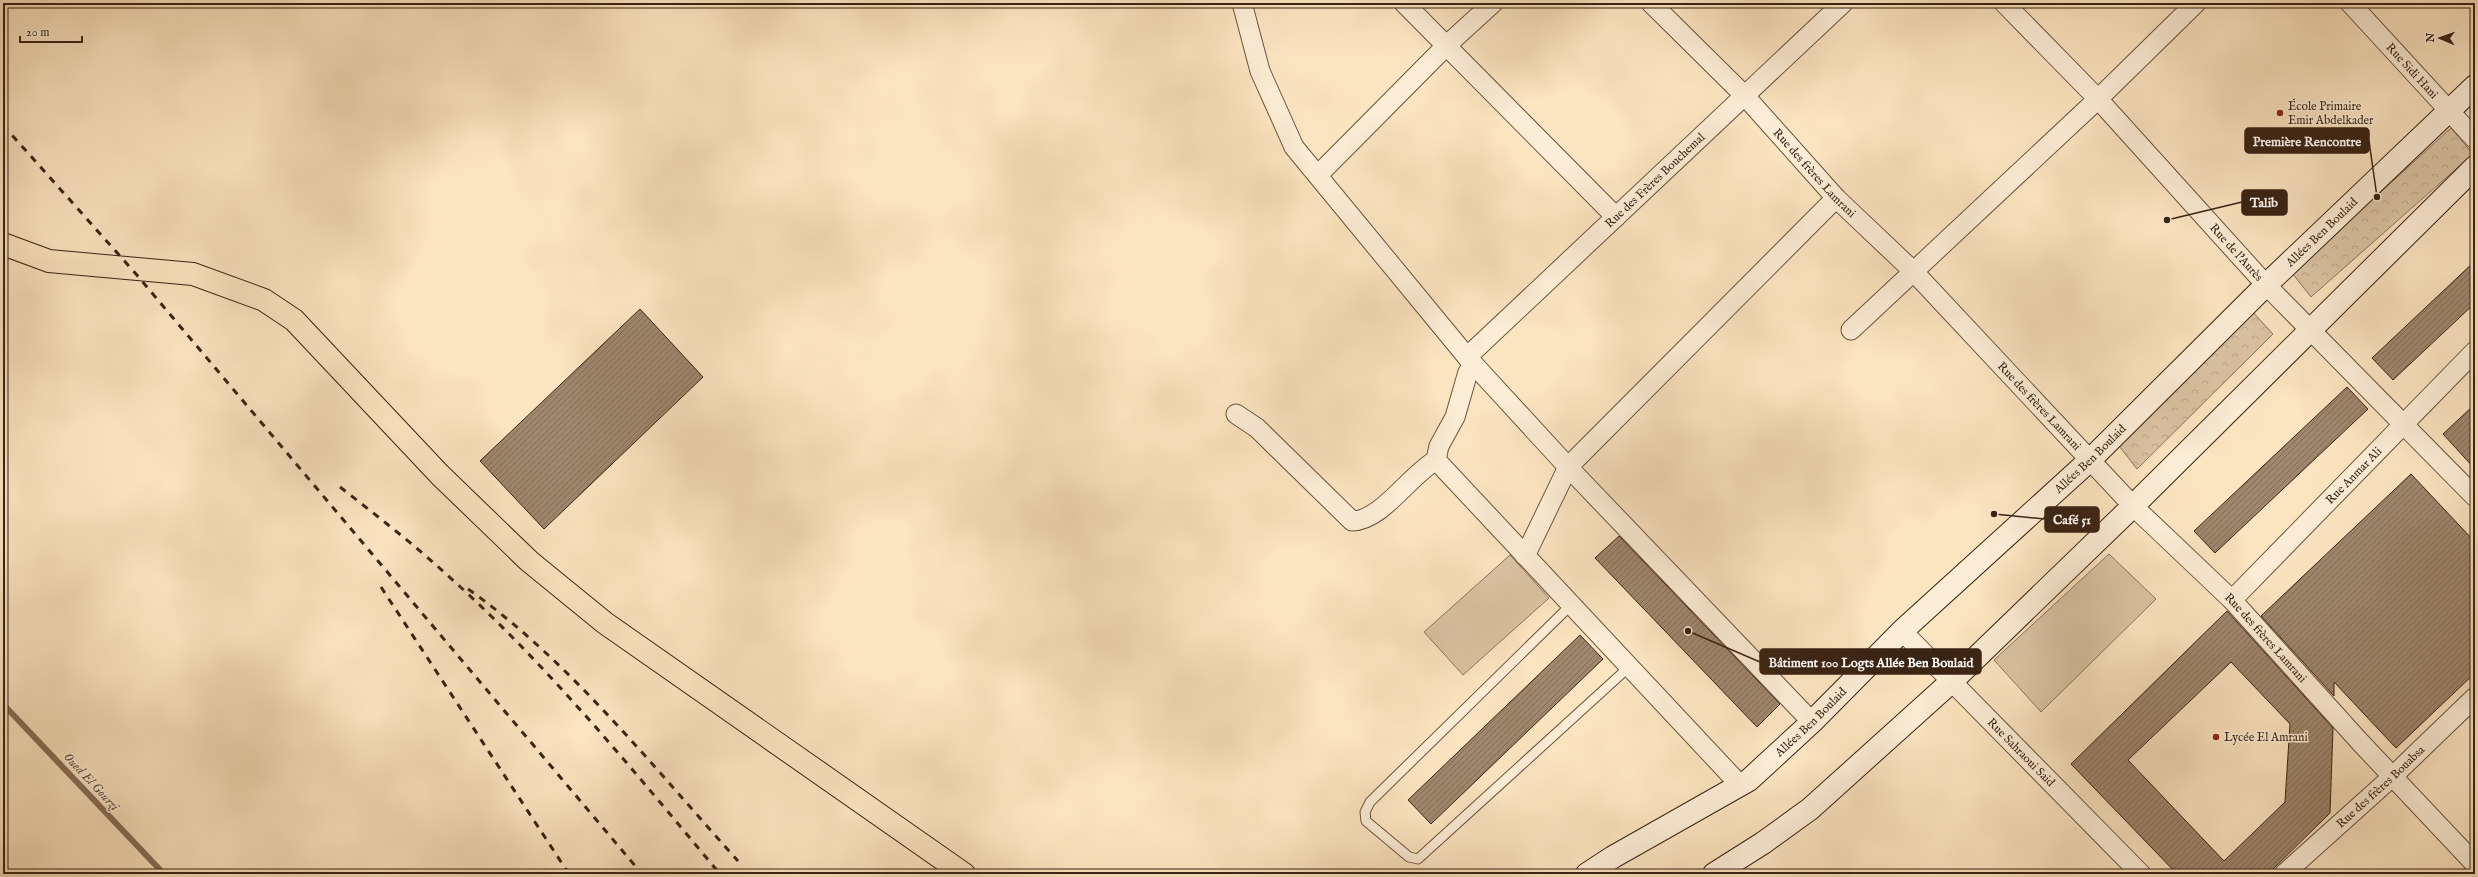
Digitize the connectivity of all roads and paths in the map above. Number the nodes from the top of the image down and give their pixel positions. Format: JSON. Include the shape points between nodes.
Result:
{"nodes":[{"id":1,"x":1242,"y":3,"type":"edge"},
{"id":2,"x":1404,"y":3,"type":"edge"},
{"id":3,"x":1493,"y":3,"type":"edge"},
{"id":4,"x":1651,"y":3,"type":"edge"},
{"id":5,"x":1844,"y":3,"type":"edge"},
{"id":6,"x":2004,"y":3,"type":"edge"},
{"id":7,"x":2196,"y":3,"type":"edge"},
{"id":8,"x":2350,"y":3,"type":"edge"},
{"id":9,"x":1447,"y":45,"type":"junction"},
{"id":10,"x":2475,"y":86,"type":"edge"},
{"id":11,"x":1744,"y":95,"type":"junction"},
{"id":12,"x":2098,"y":100,"type":"junction"},
{"id":13,"x":2449,"y":112,"type":"junction"},
{"id":14,"x":2475,"y":139,"type":"edge"},
{"id":15,"x":2475,"y":167,"type":"edge"},
{"id":16,"x":1318,"y":175,"type":"junction"},
{"id":17,"x":1836,"y":198,"type":"junction"},
{"id":18,"x":1616,"y":217,"type":"junction"},
{"id":19,"x":3,"y":244,"type":"edge"},
{"id":20,"x":1913,"y":271,"type":"junction"},
{"id":21,"x":2266,"y":285,"type":"junction"},
{"id":22,"x":2310,"y":329,"type":"junction"},
{"id":23,"x":1851,"y":330,"type":"dead end"},
{"id":24,"x":2475,"y":351,"type":"edge"},
{"id":25,"x":1467,"y":365,"type":"junction"},
{"id":26,"x":1236,"y":414,"type":"dead end"},
{"id":27,"x":2403,"y":423,"type":"junction"},
{"id":28,"x":1436,"y":460,"type":"junction"},
{"id":29,"x":2090,"y":460,"type":"junction"},
{"id":30,"x":1568,"y":467,"type":"junction"},
{"id":31,"x":2475,"y":497,"type":"edge"},
{"id":32,"x":2133,"y":506,"type":"junction"},
{"id":33,"x":1525,"y":556,"type":"junction"},
{"id":34,"x":2232,"y":600,"type":"junction"},
{"id":35,"x":1571,"y":606,"type":"junction"},
{"id":36,"x":1902,"y":631,"type":"junction"},
{"id":37,"x":1629,"y":667,"type":"junction"},
{"id":38,"x":1951,"y":682,"type":"junction"},
{"id":39,"x":2475,"y":697,"type":"edge"},
{"id":40,"x":1812,"y":722,"type":"junction"},
{"id":41,"x":2392,"y":777,"type":"junction"},
{"id":42,"x":1740,"y":785,"type":"junction"},
{"id":43,"x":2475,"y":864,"type":"edge"},
{"id":44,"x":964,"y":874,"type":"edge"},
{"id":45,"x":1587,"y":874,"type":"edge"},
{"id":46,"x":1714,"y":874,"type":"edge"},
{"id":47,"x":2141,"y":874,"type":"edge"},
{"id":48,"x":2284,"y":874,"type":"edge"}],
"edges":[{"from":1,"to":16,"type":"street","via":[[1260,71],[1294,147]]},
{"from":2,"to":9,"type":"street"},
{"from":3,"to":9,"type":"street"},
{"from":4,"to":11,"type":"street","name":"Rue des frères Lamrani"},
{"from":5,"to":11,"type":"street","name":"Rue des Frères Bouchemal"},
{"from":6,"to":12,"type":"street","name":"Rue de l'Aurès"},
{"from":7,"to":12,"type":"street"},
{"from":8,"to":13,"type":"street","name":"Rue Sidi Hani"},
{"from":9,"to":16,"type":"street"},
{"from":9,"to":18,"type":"street"},
{"from":10,"to":13,"type":"main road","name":"Allées Ben Boulaid"},
{"from":11,"to":17,"type":"street","name":"Rue des frères Lamrani"},
{"from":11,"to":18,"type":"street","name":"Rue des Frères Bouchemal"},
{"from":12,"to":20,"type":"street"},
{"from":12,"to":21,"type":"street","name":"Rue de l'Aurès"},
{"from":13,"to":14,"type":"street","name":"Rue Sidi Hani"},
{"from":13,"to":21,"type":"main road","name":"Allées Ben Boulaid"},
{"from":15,"to":22,"type":"main road"},
{"from":16,"to":25,"type":"street"},
{"from":17,"to":20,"type":"street","name":"Rue des frères Lamrani"},
{"from":17,"to":30,"type":"street"},
{"from":18,"to":25,"type":"street","name":"Rue des Frères Bouchemal"},
{"from":19,"to":44,"type":"main road","via":[[48,261],[193,274],[270,304],[294,320],[440,475],[529,562],[612,627]]},
{"from":20,"to":23,"type":"street"},
{"from":20,"to":29,"type":"street","name":"Rue des frères Lamrani"},
{"from":21,"to":22,"type":"street","name":"Rue de l'Aurès"},
{"from":21,"to":29,"type":"main road","name":"Allées Ben Boulaid"},
{"from":22,"to":27,"type":"street","name":"Rue de l'Aurès"},
{"from":22,"to":32,"type":"main road"},
{"from":24,"to":27,"type":"street","name":"Rue Anmar Ali"},
{"from":25,"to":28,"type":"street","via":[[1455,417],[1439,446]]},
{"from":25,"to":30,"type":"street"},
{"from":26,"to":28,"type":"street","via":[[1257,428],[1352,521],[1361,521],[1373,515]]},
{"from":27,"to":31,"type":"street","name":"Rue de l'Aurès"},
{"from":27,"to":34,"type":"street","name":"Rue Anmar Ali"},
{"from":28,"to":33,"type":"street"},
{"from":29,"to":32,"type":"street","name":"Rue des frères Lamrani"},
{"from":29,"to":36,"type":"main road","name":"Allées Ben Boulaid"},
{"from":30,"to":33,"type":"street"},
{"from":30,"to":40,"type":"street"},
{"from":32,"to":34,"type":"street","name":"Rue des frères Lamrani"},
{"from":32,"to":38,"type":"main road"},
{"from":33,"to":35,"type":"street"},
{"from":34,"to":41,"type":"street","name":"Rue des frères Lamrani"},
{"from":35,"to":37,"type":"street"},
{"from":35,"to":37,"type":"lane","via":[[1370,802],[1365,812],[1366,821],[1409,858],[1418,859]]},
{"from":36,"to":38,"type":"street","name":"Rue Sahraoui Said"},
{"from":36,"to":40,"type":"main road","name":"Allées Ben Boulaid"},
{"from":37,"to":42,"type":"street"},
{"from":38,"to":46,"type":"main road","via":[[1810,809]]},
{"from":38,"to":47,"type":"street","name":"Rue Sahraoui Said"},
{"from":39,"to":41,"type":"street","name":"Rue des frères Bouabsa"},
{"from":40,"to":42,"type":"main road","name":"Allées Ben Boulaid","via":[[1749,780]]},
{"from":41,"to":43,"type":"street","name":"Rue des frères Lamrani"},
{"from":41,"to":48,"type":"street","name":"Rue des frères Bouabsa"},
{"from":42,"to":45,"type":"main road","name":"Allées Ben Boulaid"}]}
